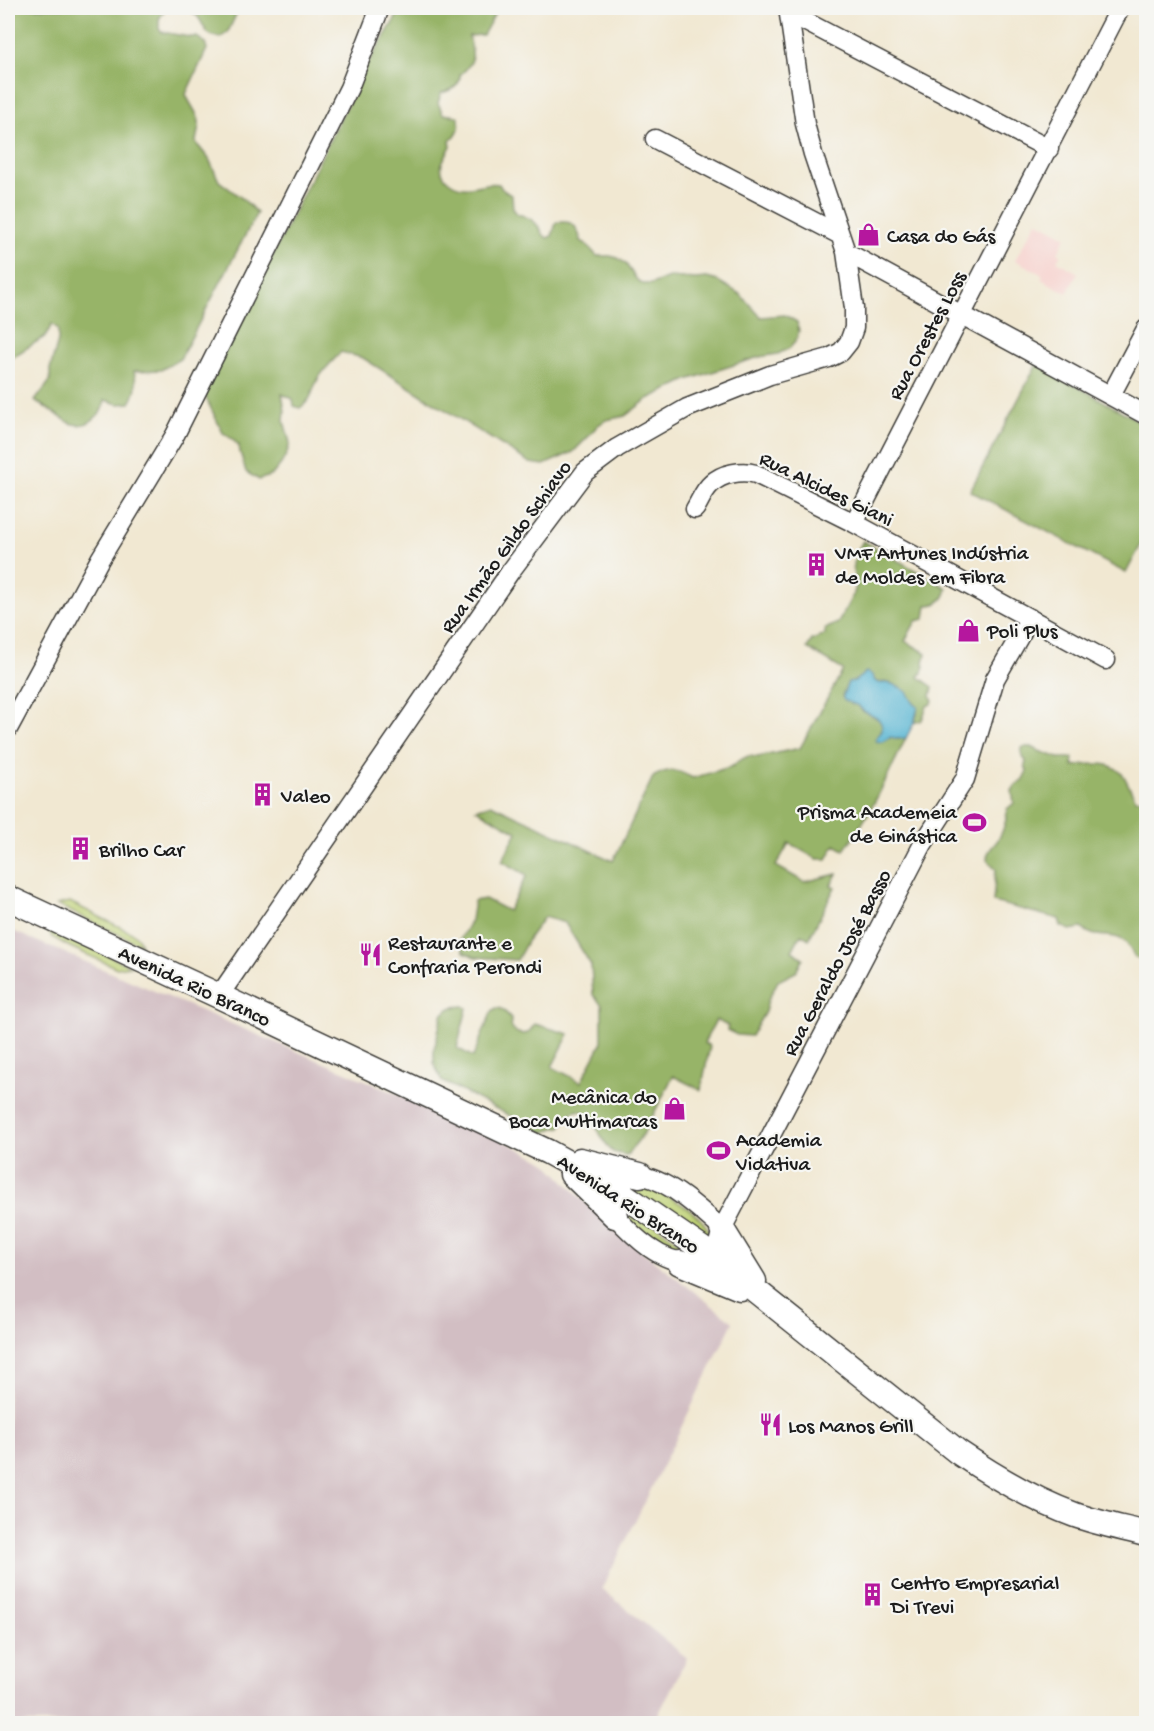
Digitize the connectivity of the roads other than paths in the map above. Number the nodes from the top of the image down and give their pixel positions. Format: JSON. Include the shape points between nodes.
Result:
{"nodes":[{"id":1,"x":380,"y":8,"type":"edge"},
{"id":2,"x":1120,"y":8,"type":"edge"},
{"id":3,"x":788,"y":10,"type":"edge"},
{"id":4,"x":655,"y":139,"type":"dead end"},
{"id":5,"x":1048,"y":149,"type":"junction"},
{"id":6,"x":840,"y":235,"type":"junction"},
{"id":7,"x":846,"y":252,"type":"junction"},
{"id":8,"x":962,"y":315,"type":"junction"},
{"id":9,"x":1146,"y":329,"type":"edge"},
{"id":10,"x":1111,"y":395,"type":"junction"},
{"id":11,"x":1146,"y":415,"type":"edge"},
{"id":12,"x":695,"y":509,"type":"dead end"},
{"id":13,"x":854,"y":524,"type":"junction"},
{"id":14,"x":1030,"y":618,"type":"junction"},
{"id":15,"x":1106,"y":660,"type":"dead end"},
{"id":16,"x":8,"y":729,"type":"edge"},
{"id":17,"x":8,"y":898,"type":"edge"},
{"id":18,"x":219,"y":996,"type":"junction"},
{"id":19,"x":548,"y":1152,"type":"junction"},
{"id":20,"x":640,"y":1175,"type":"junction"},
{"id":21,"x":615,"y":1189,"type":"junction"},
{"id":22,"x":615,"y":1216,"type":"junction"},
{"id":23,"x":722,"y":1229,"type":"junction"},
{"id":24,"x":711,"y":1255,"type":"junction"},
{"id":25,"x":680,"y":1263,"type":"junction"},
{"id":26,"x":765,"y":1298,"type":"junction"},
{"id":27,"x":1146,"y":1534,"type":"edge"}],
"edges":[{"from":1,"to":16,"type":"street","via":[[349,88],[175,435],[100,559]]},
{"from":2,"to":5,"type":"street","name":"Rua Orestes Loss"},
{"from":3,"to":5,"type":"street"},
{"from":3,"to":6,"type":"street","name":"Rua Irmão Gildo Schiavo","via":[[805,124]]},
{"from":4,"to":6,"type":"street"},
{"from":5,"to":8,"type":"street","name":"Rua Orestes Loss"},
{"from":6,"to":7,"type":"street","name":"Rua Irmão Gildo Schiavo"},
{"from":7,"to":8,"type":"street"},
{"from":7,"to":18,"type":"street","name":"Rua Irmão Gildo Schiavo","via":[[854,328],[841,352],[687,408],[617,448],[585,472],[510,572]]},
{"from":8,"to":10,"type":"street"},
{"from":8,"to":13,"type":"street","name":"Rua Orestes Loss"},
{"from":9,"to":10,"type":"street"},
{"from":10,"to":11,"type":"street"},
{"from":12,"to":13,"type":"street","name":"Rua Alcides Giani","via":[[716,480],[748,472]]},
{"from":13,"to":14,"type":"street","name":"Rua Alcides Giani"},
{"from":14,"to":15,"type":"street","name":"Rua Alcides Giani"},
{"from":14,"to":23,"type":"street","name":"Rua Geraldo José Basso","via":[[995,679],[965,779],[923,844]]},
{"from":17,"to":18,"type":"main road","name":"Avenida Rio Branco"},
{"from":18,"to":19,"type":"main road","name":"Avenida Rio Branco"},
{"from":19,"to":20,"type":"main road"},
{"from":19,"to":21,"type":"main road","name":"Avenida Rio Branco"},
{"from":19,"to":22,"type":"main road"},
{"from":20,"to":21,"type":"street","via":[[627,1178]]},
{"from":20,"to":23,"type":"street","via":[[680,1194]]},
{"from":21,"to":22,"type":"street"},
{"from":21,"to":24,"type":"main road","name":"Avenida Rio Branco"},
{"from":22,"to":25,"type":"street","via":[[648,1247]]},
{"from":23,"to":24,"type":"street","name":"Rua Geraldo José Basso"},
{"from":23,"to":26,"type":"main road"},
{"from":24,"to":25,"type":"street","via":[[700,1263]]},
{"from":24,"to":26,"type":"main road","name":"Avenida Rio Branco"},
{"from":25,"to":26,"type":"main road"},
{"from":26,"to":27,"type":"main road","name":"Avenida Rio Branco","via":[[958,1452],[994,1476],[1075,1515]]}]}
